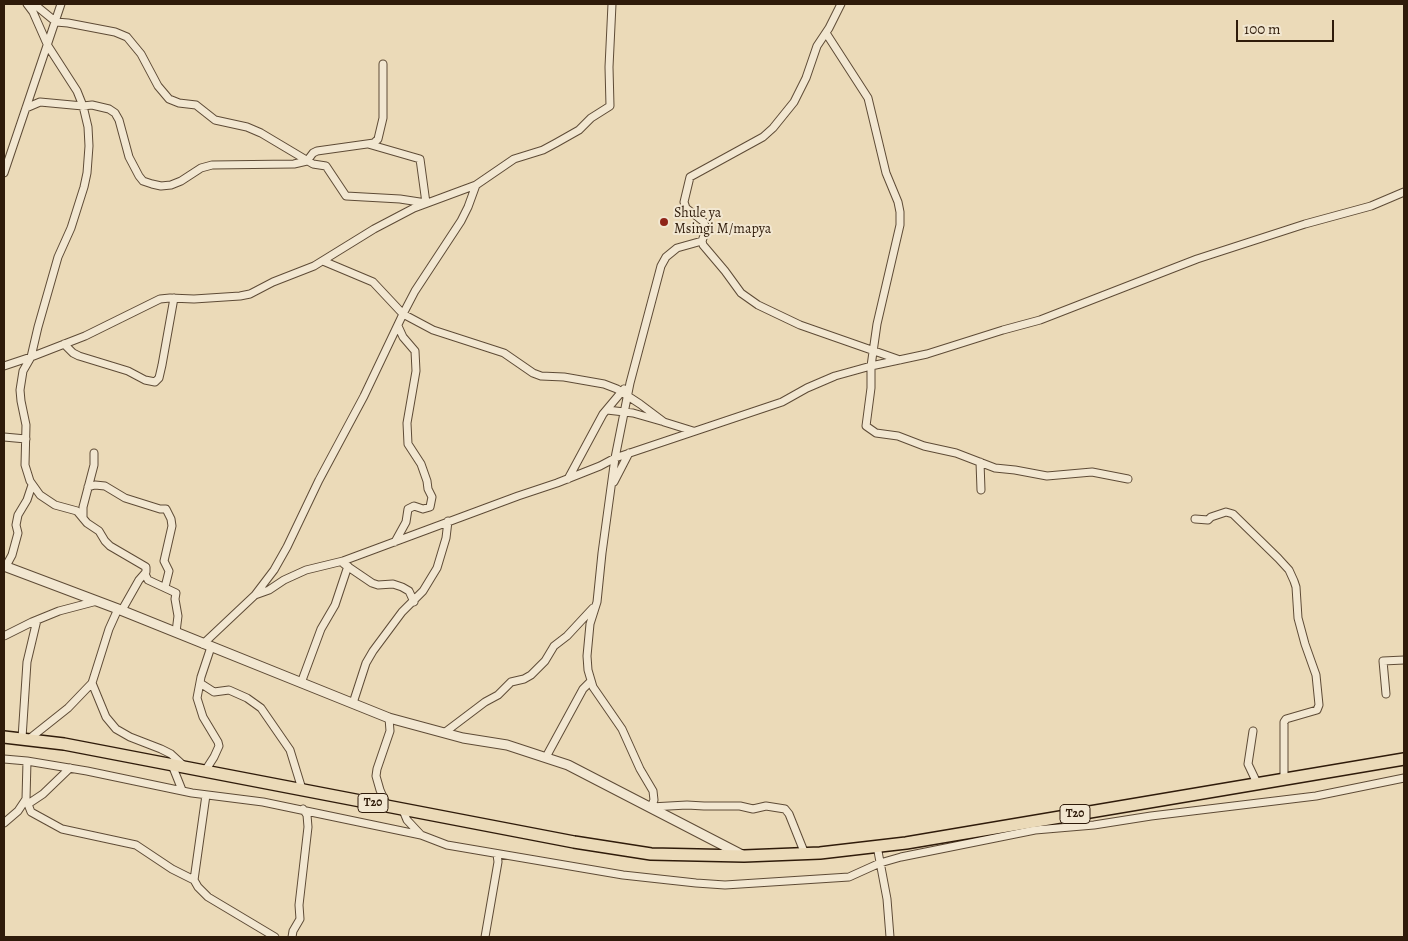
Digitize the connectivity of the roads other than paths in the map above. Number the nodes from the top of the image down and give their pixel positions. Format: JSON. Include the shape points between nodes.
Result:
{"nodes":[{"id":1,"x":27,"y":4,"type":"edge"},
{"id":2,"x":34,"y":4,"type":"edge"},
{"id":3,"x":61,"y":4,"type":"edge"},
{"id":4,"x":612,"y":4,"type":"edge"},
{"id":5,"x":841,"y":4,"type":"edge"},
{"id":6,"x":56,"y":22,"type":"junction"},
{"id":7,"x":826,"y":33,"type":"junction"},
{"id":8,"x":48,"y":46,"type":"junction"},
{"id":9,"x":383,"y":64,"type":"dead end"},
{"id":10,"x":83,"y":106,"type":"junction"},
{"id":11,"x":26,"y":108,"type":"junction"},
{"id":12,"x":368,"y":144,"type":"junction"},
{"id":13,"x":306,"y":161,"type":"junction"},
{"id":14,"x":4,"y":172,"type":"edge"},
{"id":15,"x":476,"y":185,"type":"junction"},
{"id":16,"x":1404,"y":192,"type":"edge"},
{"id":17,"x":426,"y":203,"type":"junction"},
{"id":18,"x":702,"y":241,"type":"junction"},
{"id":19,"x":322,"y":260,"type":"junction"},
{"id":20,"x":174,"y":298,"type":"junction"},
{"id":21,"x":403,"y":314,"type":"junction"},
{"id":22,"x":398,"y":326,"type":"junction"},
{"id":23,"x":64,"y":344,"type":"junction"},
{"id":24,"x":874,"y":350,"type":"junction"},
{"id":25,"x":31,"y":357,"type":"junction"},
{"id":26,"x":900,"y":360,"type":"junction"},
{"id":27,"x":4,"y":366,"type":"edge"},
{"id":28,"x":871,"y":366,"type":"junction"},
{"id":29,"x":625,"y":393,"type":"junction"},
{"id":30,"x":607,"y":410,"type":"junction"},
{"id":31,"x":624,"y":412,"type":"junction"},
{"id":32,"x":664,"y":422,"type":"junction"},
{"id":33,"x":694,"y":432,"type":"junction"},
{"id":34,"x":4,"y":437,"type":"edge"},
{"id":35,"x":26,"y":439,"type":"junction"},
{"id":36,"x":94,"y":453,"type":"dead end"},
{"id":37,"x":629,"y":453,"type":"junction"},
{"id":38,"x":615,"y":458,"type":"junction"},
{"id":39,"x":980,"y":462,"type":"junction"},
{"id":40,"x":568,"y":479,"type":"junction"},
{"id":41,"x":1128,"y":479,"type":"dead end"},
{"id":42,"x":32,"y":485,"type":"junction"},
{"id":43,"x":88,"y":487,"type":"junction"},
{"id":44,"x":611,"y":489,"type":"junction"},
{"id":45,"x":981,"y":490,"type":"dead end"},
{"id":46,"x":83,"y":519,"type":"junction"},
{"id":47,"x":1195,"y":519,"type":"dead end"},
{"id":48,"x":448,"y":522,"type":"junction"},
{"id":49,"x":395,"y":542,"type":"junction"},
{"id":50,"x":340,"y":562,"type":"junction"},
{"id":51,"x":5,"y":566,"type":"edge"},
{"id":52,"x":348,"y":566,"type":"junction"},
{"id":53,"x":145,"y":574,"type":"junction"},
{"id":54,"x":165,"y":588,"type":"junction"},
{"id":55,"x":255,"y":595,"type":"junction"},
{"id":56,"x":97,"y":601,"type":"junction"},
{"id":57,"x":414,"y":602,"type":"junction"},
{"id":58,"x":597,"y":602,"type":"junction"},
{"id":59,"x":120,"y":609,"type":"junction"},
{"id":60,"x":37,"y":620,"type":"junction"},
{"id":61,"x":176,"y":632,"type":"junction"},
{"id":62,"x":4,"y":636,"type":"edge"},
{"id":63,"x":207,"y":645,"type":"junction"},
{"id":64,"x":1404,"y":660,"type":"edge"},
{"id":65,"x":590,"y":682,"type":"junction"},
{"id":66,"x":92,"y":683,"type":"junction"},
{"id":67,"x":200,"y":683,"type":"junction"},
{"id":68,"x":301,"y":683,"type":"junction"},
{"id":69,"x":1386,"y":694,"type":"dead end"},
{"id":70,"x":353,"y":703,"type":"junction"},
{"id":71,"x":389,"y":718,"type":"junction"},
{"id":72,"x":1253,"y":731,"type":"dead end"},
{"id":73,"x":444,"y":733,"type":"junction"},
{"id":74,"x":4,"y":737,"type":"edge"},
{"id":75,"x":26,"y":739,"type":"junction"},
{"id":76,"x":546,"y":757,"type":"junction"},
{"id":77,"x":1404,"y":759,"type":"edge"},
{"id":78,"x":4,"y":760,"type":"edge"},
{"id":79,"x":27,"y":761,"type":"junction"},
{"id":80,"x":172,"y":765,"type":"junction"},
{"id":81,"x":185,"y":767,"type":"junction"},
{"id":82,"x":70,"y":768,"type":"junction"},
{"id":83,"x":205,"y":771,"type":"junction"},
{"id":84,"x":1284,"y":778,"type":"junction"},
{"id":85,"x":1404,"y":778,"type":"edge"},
{"id":86,"x":1257,"y":783,"type":"junction"},
{"id":87,"x":302,"y":789,"type":"junction"},
{"id":88,"x":182,"y":790,"type":"junction"},
{"id":89,"x":206,"y":795,"type":"junction"},
{"id":90,"x":27,"y":802,"type":"junction"},
{"id":91,"x":388,"y":806,"type":"junction"},
{"id":92,"x":651,"y":807,"type":"junction"},
{"id":93,"x":402,"y":808,"type":"junction"},
{"id":94,"x":303,"y":810,"type":"junction"},
{"id":95,"x":4,"y":823,"type":"edge"},
{"id":96,"x":421,"y":835,"type":"junction"},
{"id":97,"x":877,"y":846,"type":"junction"},
{"id":98,"x":497,"y":854,"type":"junction"},
{"id":99,"x":805,"y":854,"type":"junction"},
{"id":100,"x":744,"y":856,"type":"junction"},
{"id":101,"x":880,"y":863,"type":"junction"},
{"id":102,"x":194,"y":880,"type":"junction"},
{"id":103,"x":275,"y":937,"type":"edge"},
{"id":104,"x":292,"y":937,"type":"edge"},
{"id":105,"x":485,"y":937,"type":"edge"},
{"id":106,"x":890,"y":937,"type":"edge"}],
"edges":[{"from":1,"to":8,"type":"street"},
{"from":2,"to":6,"type":"street"},
{"from":3,"to":6,"type":"street"},
{"from":4,"to":15,"type":"street","via":[[609,109],[544,150],[514,159]]},
{"from":5,"to":7,"type":"street"},
{"from":6,"to":8,"type":"street"},
{"from":6,"to":13,"type":"street","via":[[127,37],[142,54],[158,86],[170,99],[196,105],[216,120],[261,133]]},
{"from":7,"to":18,"type":"street","via":[[817,46],[794,102],[773,128],[752,144],[689,178],[684,202],[686,208],[705,224]]},
{"from":7,"to":24,"type":"street","via":[[868,98],[886,173],[900,212]]},
{"from":8,"to":10,"type":"street"},
{"from":8,"to":11,"type":"street"},
{"from":9,"to":12,"type":"street","via":[[382,124],[376,141]]},
{"from":10,"to":11,"type":"street","via":[[40,102]]},
{"from":10,"to":13,"type":"street","via":[[92,105],[115,113],[133,168],[143,181],[152,184],[171,185],[212,165]]},
{"from":10,"to":25,"type":"street","via":[[90,146],[87,173],[77,212],[53,273]]},
{"from":11,"to":14,"type":"street"},
{"from":12,"to":13,"type":"street","via":[[317,151]]},
{"from":12,"to":17,"type":"street","via":[[420,159]]},
{"from":13,"to":17,"type":"street","via":[[326,166],[346,196]]},
{"from":15,"to":17,"type":"street"},
{"from":15,"to":21,"type":"street","via":[[462,221]]},
{"from":16,"to":26,"type":"street","via":[[1371,206],[1197,258],[1040,320]]},
{"from":17,"to":19,"type":"street"},
{"from":18,"to":24,"type":"street","via":[[738,290],[758,305],[800,325]]},
{"from":18,"to":29,"type":"street","via":[[677,248],[664,261]]},
{"from":19,"to":20,"type":"street","via":[[250,294]]},
{"from":19,"to":21,"type":"street","via":[[373,282]]},
{"from":20,"to":23,"type":"street","via":[[160,300]]},
{"from":20,"to":23,"type":"street","via":[[162,365],[155,382],[79,356]]},
{"from":21,"to":22,"type":"street"},
{"from":21,"to":29,"type":"street","via":[[433,330],[504,353],[541,376],[604,384]]},
{"from":22,"to":49,"type":"street","via":[[415,351],[416,371],[407,423],[408,444],[421,464],[432,497],[430,507],[408,509],[406,522]]},
{"from":22,"to":55,"type":"street","via":[[287,547]]},
{"from":23,"to":25,"type":"street"},
{"from":24,"to":26,"type":"street"},
{"from":24,"to":28,"type":"street"},
{"from":25,"to":27,"type":"street"},
{"from":25,"to":35,"type":"street","via":[[23,372],[20,390]]},
{"from":26,"to":28,"type":"street"},
{"from":28,"to":33,"type":"street","via":[[817,383],[782,402]]},
{"from":28,"to":39,"type":"street","via":[[865,423],[869,430]]},
{"from":29,"to":30,"type":"street"},
{"from":29,"to":31,"type":"street"},
{"from":29,"to":32,"type":"street"},
{"from":30,"to":31,"type":"street"},
{"from":30,"to":40,"type":"street"},
{"from":31,"to":32,"type":"street"},
{"from":31,"to":38,"type":"street"},
{"from":32,"to":33,"type":"street"},
{"from":33,"to":37,"type":"street"},
{"from":34,"to":35,"type":"street"},
{"from":35,"to":42,"type":"street","via":[[25,465]]},
{"from":36,"to":43,"type":"street"},
{"from":37,"to":38,"type":"street"},
{"from":37,"to":44,"type":"street"},
{"from":38,"to":40,"type":"street"},
{"from":38,"to":44,"type":"street"},
{"from":39,"to":41,"type":"street","via":[[1047,476],[1092,472]]},
{"from":39,"to":45,"type":"street"},
{"from":40,"to":48,"type":"street"},
{"from":42,"to":46,"type":"street","via":[[49,502],[77,511]]},
{"from":42,"to":51,"type":"street","via":[[18,515],[18,533]]},
{"from":43,"to":46,"type":"street"},
{"from":43,"to":54,"type":"street","via":[[105,486],[125,498],[166,509],[172,526],[164,561],[169,571]]},
{"from":44,"to":58,"type":"street"},
{"from":46,"to":53,"type":"street","via":[[99,531],[110,546],[144,564]]},
{"from":47,"to":84,"type":"street","via":[[1208,520],[1224,513],[1233,514],[1284,565],[1296,585],[1298,615],[1316,675],[1319,704],[1317,710],[1284,722]]},
{"from":48,"to":49,"type":"street"},
{"from":48,"to":57,"type":"street","via":[[437,568]]},
{"from":49,"to":50,"type":"street"},
{"from":50,"to":52,"type":"street"},
{"from":50,"to":55,"type":"street","via":[[306,570]]},
{"from":51,"to":56,"type":"street"},
{"from":52,"to":57,"type":"street","via":[[372,584],[402,587],[409,591]]},
{"from":52,"to":68,"type":"street"},
{"from":53,"to":54,"type":"street","via":[[148,580]]},
{"from":53,"to":59,"type":"street"},
{"from":54,"to":61,"type":"street","via":[[176,594]]},
{"from":55,"to":63,"type":"street"},
{"from":56,"to":59,"type":"street"},
{"from":56,"to":60,"type":"street"},
{"from":57,"to":70,"type":"street","via":[[402,612],[373,651],[363,670]]},
{"from":58,"to":65,"type":"street","via":[[590,624],[587,656]]},
{"from":58,"to":73,"type":"street","via":[[531,675],[511,682]]},
{"from":59,"to":61,"type":"street"},
{"from":59,"to":66,"type":"street","via":[[106,638]]},
{"from":60,"to":62,"type":"street"},
{"from":60,"to":75,"type":"street","via":[[26,670],[23,712]]},
{"from":61,"to":63,"type":"street"},
{"from":63,"to":67,"type":"street"},
{"from":63,"to":68,"type":"street"},
{"from":64,"to":69,"type":"street","via":[[1383,661]]},
{"from":65,"to":76,"type":"street"},
{"from":65,"to":92,"type":"street","via":[[624,731],[654,794]]},
{"from":66,"to":75,"type":"street","via":[[68,708]]},
{"from":66,"to":81,"type":"street","via":[[106,717],[116,730],[161,748]]},
{"from":67,"to":83,"type":"street","via":[[197,698],[200,710],[219,746]]},
{"from":67,"to":87,"type":"street","via":[[215,692],[232,691],[261,708],[290,750]]},
{"from":68,"to":70,"type":"street"},
{"from":70,"to":71,"type":"street"},
{"from":71,"to":73,"type":"street"},
{"from":71,"to":91,"type":"street","via":[[390,731],[376,776]]},
{"from":72,"to":86,"type":"street","via":[[1248,766]]},
{"from":73,"to":76,"type":"street","via":[[507,745]]},
{"from":74,"to":75,"type":"main road","number":"T20"},
{"from":75,"to":80,"type":"main road","number":"T20"},
{"from":76,"to":92,"type":"street"},
{"from":77,"to":84,"type":"main road","number":"T20"},
{"from":78,"to":79,"type":"street"},
{"from":79,"to":82,"type":"street"},
{"from":79,"to":90,"type":"street"},
{"from":80,"to":81,"type":"main road","number":"T20"},
{"from":80,"to":88,"type":"street"},
{"from":81,"to":83,"type":"main road","number":"T20"},
{"from":82,"to":88,"type":"street"},
{"from":82,"to":90,"type":"street","via":[[44,794]]},
{"from":83,"to":87,"type":"main road","number":"T20"},
{"from":84,"to":86,"type":"main road","number":"T20"},
{"from":85,"to":101,"type":"street","via":[[1316,796],[1035,830]]},
{"from":86,"to":97,"type":"main road","number":"T20"},
{"from":87,"to":91,"type":"main road","number":"T20"},
{"from":88,"to":89,"type":"street"},
{"from":89,"to":94,"type":"street"},
{"from":89,"to":102,"type":"street"},
{"from":90,"to":95,"type":"street"},
{"from":90,"to":102,"type":"street","via":[[31,812],[62,828],[136,845]]},
{"from":91,"to":93,"type":"main road","number":"T20"},
{"from":92,"to":99,"type":"street","via":[[687,804],[785,809],[790,814]]},
{"from":92,"to":100,"type":"street"},
{"from":93,"to":96,"type":"street","via":[[407,820]]},
{"from":93,"to":100,"type":"main road","number":"T20","via":[[651,854]]},
{"from":94,"to":96,"type":"street"},
{"from":94,"to":104,"type":"street","via":[[308,827],[300,918]]},
{"from":96,"to":98,"type":"street","via":[[447,845]]},
{"from":97,"to":99,"type":"main road","number":"T20"},
{"from":97,"to":101,"type":"street"},
{"from":98,"to":101,"type":"street","via":[[623,875],[725,885],[849,878]]},
{"from":98,"to":105,"type":"street"},
{"from":99,"to":100,"type":"main road","number":"T20"},
{"from":101,"to":106,"type":"street"},
{"from":102,"to":103,"type":"street","via":[[208,897]]}]}
